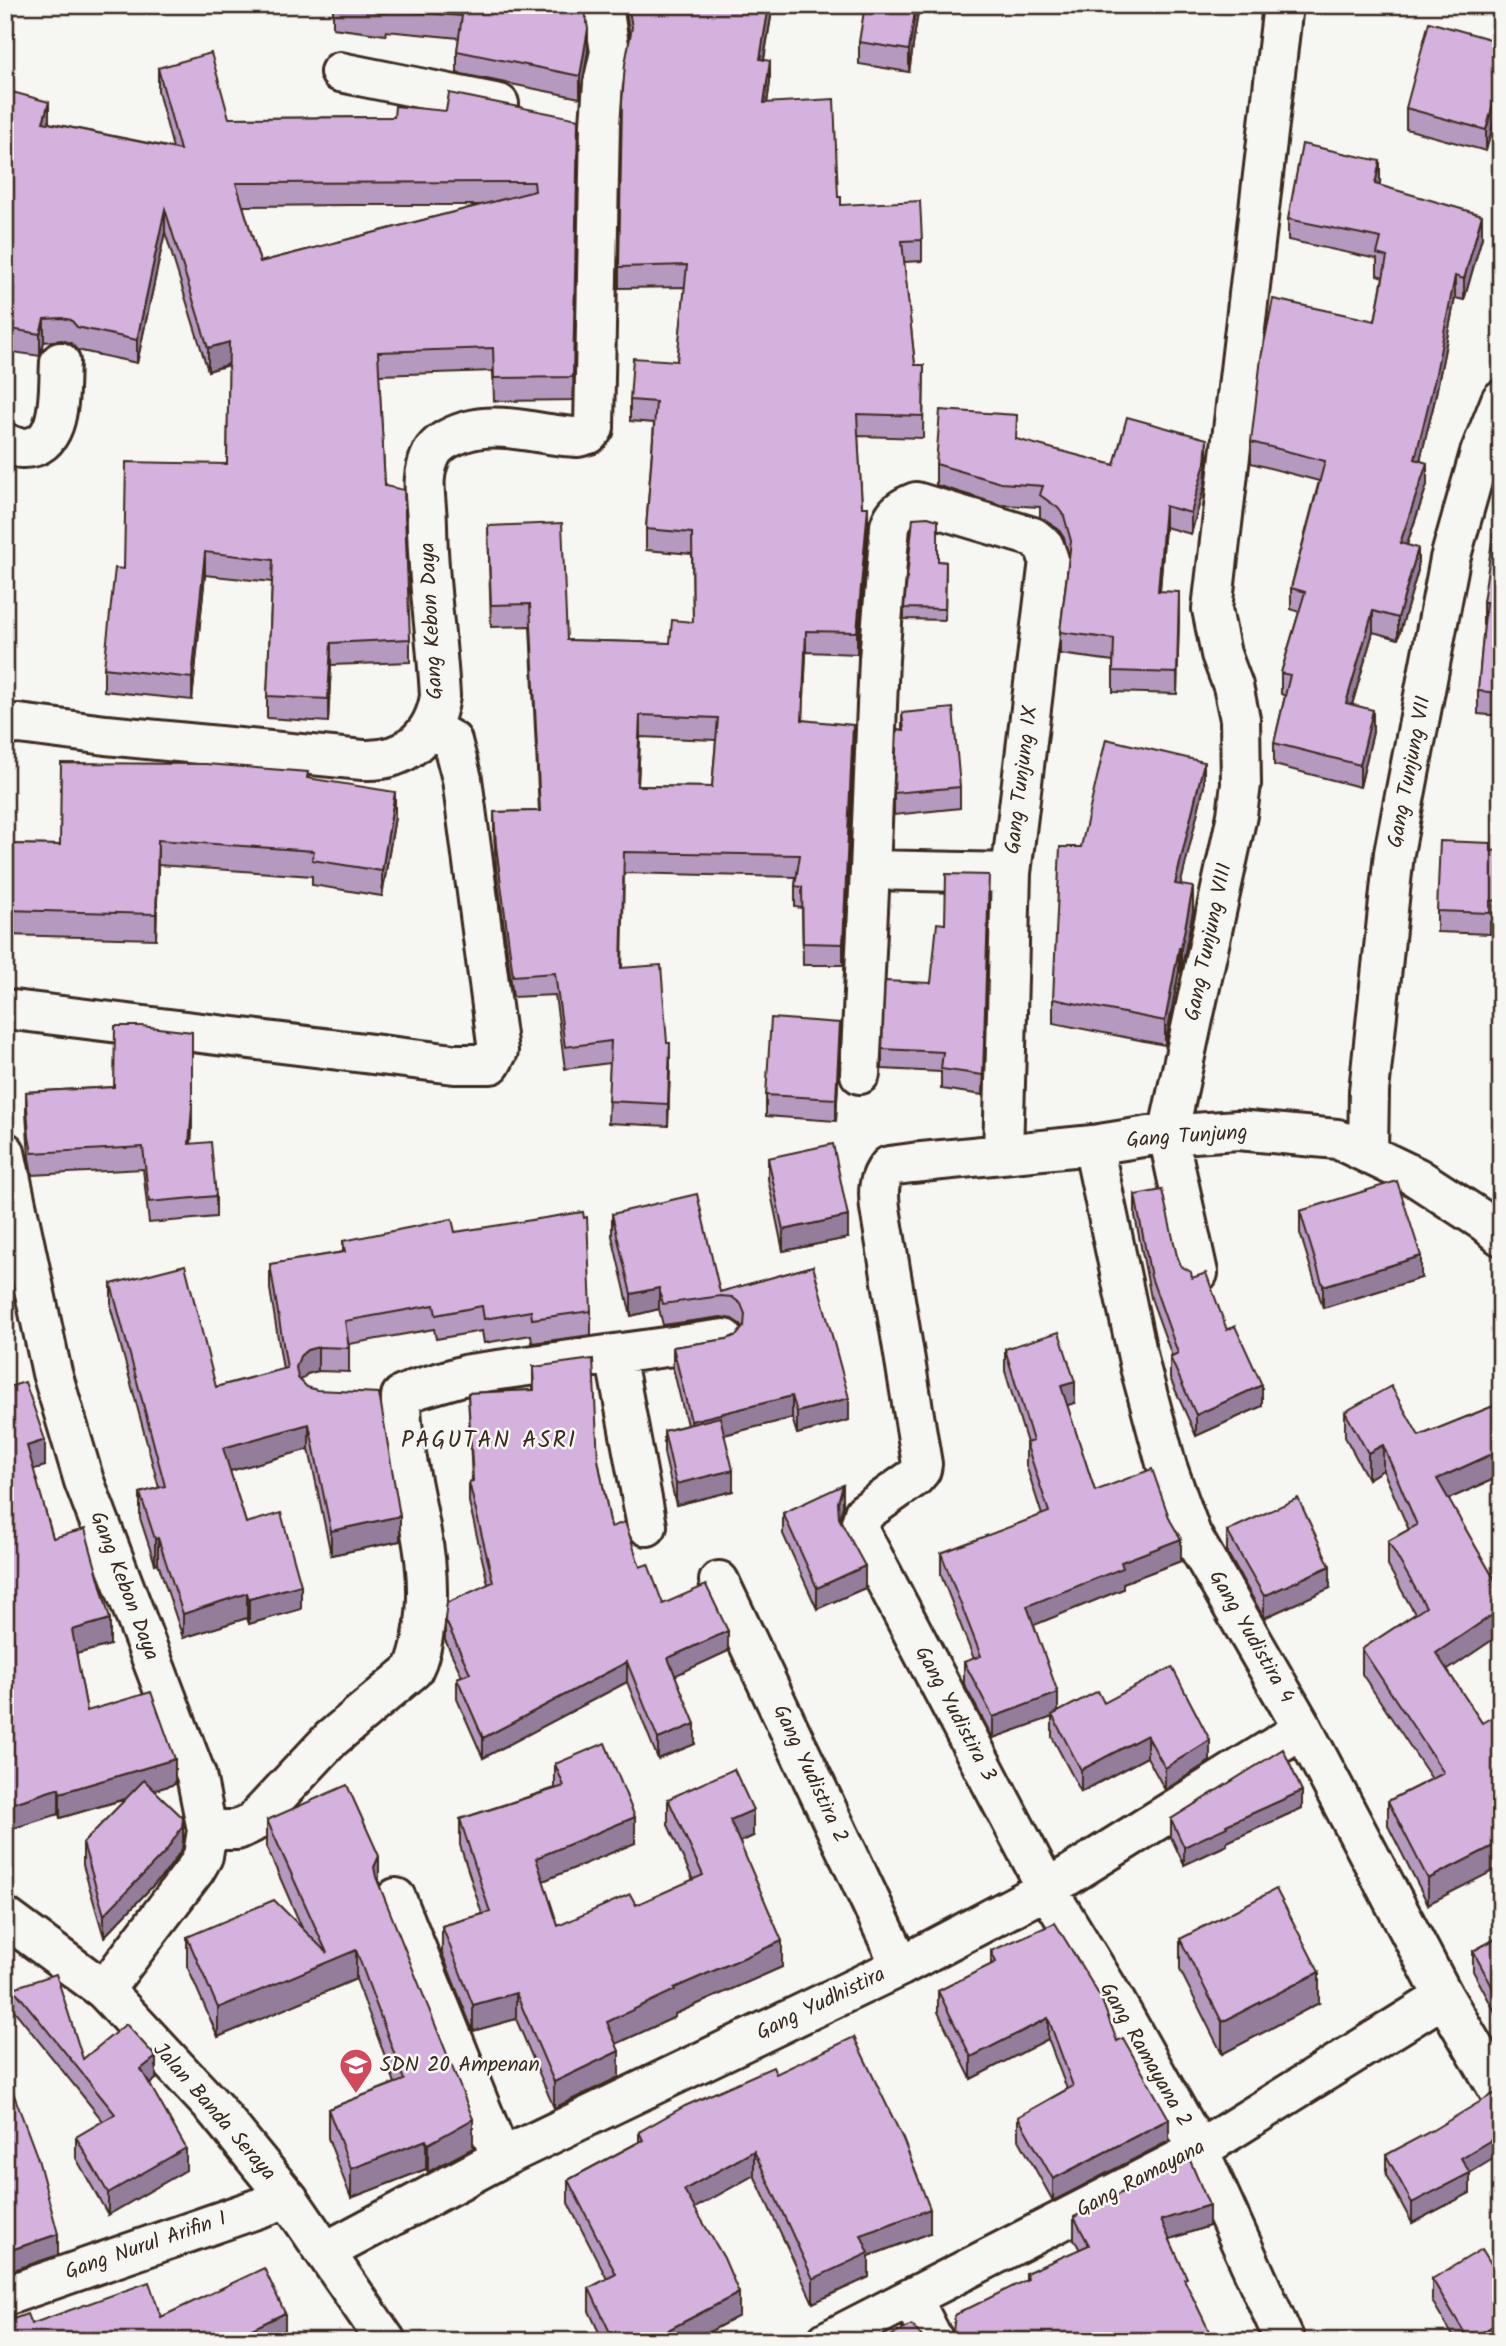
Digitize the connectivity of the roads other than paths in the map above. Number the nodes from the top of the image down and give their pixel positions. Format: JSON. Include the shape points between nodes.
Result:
{"nodes":[{"id":1,"x":603,"y":5,"type":"edge"},
{"id":2,"x":1283,"y":5,"type":"edge"},
{"id":3,"x":340,"y":72,"type":"dead end"},
{"id":4,"x":600,"y":124,"type":"junction"},
{"id":5,"x":60,"y":362,"type":"dead end"},
{"id":6,"x":1501,"y":400,"type":"edge"},
{"id":7,"x":5,"y":443,"type":"edge"},
{"id":8,"x":1491,"y":452,"type":"edge"},
{"id":9,"x":5,"y":725,"type":"edge"},
{"id":10,"x":430,"y":728,"type":"junction"},
{"id":11,"x":870,"y":870,"type":"junction"},
{"id":12,"x":1011,"y":873,"type":"junction"},
{"id":13,"x":5,"y":1009,"type":"edge"},
{"id":14,"x":860,"y":1073,"type":"dead end"},
{"id":15,"x":1168,"y":1135,"type":"junction"},
{"id":16,"x":1093,"y":1145,"type":"junction"},
{"id":17,"x":5,"y":1152,"type":"edge"},
{"id":18,"x":1368,"y":1153,"type":"junction"},
{"id":19,"x":988,"y":1154,"type":"junction"},
{"id":20,"x":1501,"y":1236,"type":"edge"},
{"id":21,"x":1198,"y":1273,"type":"edge"},
{"id":22,"x":724,"y":1339,"type":"edge"},
{"id":23,"x":615,"y":1354,"type":"junction"},
{"id":24,"x":647,"y":1526,"type":"dead end"},
{"id":25,"x":864,"y":1539,"type":"joint"},
{"id":26,"x":719,"y":1581,"type":"dead end"},
{"id":27,"x":1303,"y":1730,"type":"junction"},
{"id":28,"x":207,"y":1830,"type":"junction"},
{"id":29,"x":1047,"y":1889,"type":"junction"},
{"id":30,"x":396,"y":1898,"type":"dead end"},
{"id":31,"x":10,"y":1927,"type":"edge"},
{"id":32,"x":901,"y":1966,"type":"junction"},
{"id":33,"x":104,"y":1990,"type":"junction"},
{"id":34,"x":1444,"y":1997,"type":"junction"},
{"id":35,"x":1501,"y":2094,"type":"edge"},
{"id":36,"x":1199,"y":2150,"type":"junction"},
{"id":37,"x":501,"y":2158,"type":"junction"},
{"id":38,"x":288,"y":2198,"type":"junction"},
{"id":39,"x":325,"y":2252,"type":"junction"},
{"id":40,"x":5,"y":2296,"type":"edge"},
{"id":41,"x":912,"y":2298,"type":"junction"},
{"id":42,"x":386,"y":2341,"type":"edge"},
{"id":43,"x":827,"y":2341,"type":"edge"},
{"id":44,"x":934,"y":2341,"type":"edge"},
{"id":45,"x":1285,"y":2341,"type":"edge"}],
"edges":[{"from":1,"to":4,"type":"street","via":[[610,52]]},
{"from":2,"to":15,"type":"street","name":"Gang Tunjung VIII","via":[[1212,609],[1240,719],[1241,784]]},
{"from":3,"to":4,"type":"street"},
{"from":4,"to":10,"type":"street","name":"Gang Kebon Daya","via":[[594,428],[579,437],[503,428],[470,430],[445,440],[433,451],[423,492],[440,696]]},
{"from":5,"to":7,"type":"street","via":[[51,436],[22,448]]},
{"from":6,"to":8,"type":"street","name":"Gang Tunjung VII"},
{"from":8,"to":18,"type":"street","name":"Gang Tunjung VII","via":[[1451,559],[1394,853],[1369,1091]]},
{"from":9,"to":10,"type":"street","name":"Gang Kebon Daya","via":[[374,761],[405,751]]},
{"from":10,"to":13,"type":"street","via":[[452,741],[462,779],[498,1052],[491,1063],[454,1064]]},
{"from":11,"to":12,"type":"street"},
{"from":11,"to":12,"type":"street","name":"Gang Tunjung IX","via":[[879,659],[891,526],[899,510],[916,502],[1029,535],[1041,542],[1048,555]]},
{"from":11,"to":14,"type":"street"},
{"from":12,"to":19,"type":"street","name":"Gang Tunjung IX"},
{"from":15,"to":16,"type":"street","name":"Gang Tunjung"},
{"from":15,"to":18,"type":"street","name":"Gang Tunjung","via":[[1238,1130],[1337,1139]]},
{"from":15,"to":21,"type":"street","name":"Gang Tunjung VIII"},
{"from":16,"to":19,"type":"street","name":"Gang Tunjung"},
{"from":16,"to":27,"type":"street","name":"Gang Yudistira 4","via":[[1140,1367],[1191,1534]]},
{"from":17,"to":28,"type":"street","name":"Gang Kebon Daya","via":[[51,1373],[84,1481],[196,1775]]},
{"from":18,"to":20,"type":"street","name":"Gang Tunjung","via":[[1416,1177]]},
{"from":19,"to":25,"type":"street","name":"Gang Tunjung","via":[[889,1166],[881,1175],[880,1208],[922,1464],[915,1477],[864,1513],[859,1530]]},
{"from":22,"to":23,"type":"street"},
{"from":23,"to":24,"type":"street"},
{"from":23,"to":28,"type":"street","via":[[469,1374],[385,1395],[401,1421],[429,1585],[420,1657],[394,1688],[331,1739],[253,1823],[237,1830]]},
{"from":25,"to":29,"type":"street","name":"Gang Yudistira 3"},
{"from":26,"to":32,"type":"street","name":"Gang Yudistira 2"},
{"from":27,"to":29,"type":"street","name":"Gang Yudhistira"},
{"from":27,"to":34,"type":"street","name":"Gang Yudistira 4"},
{"from":28,"to":33,"type":"street","name":"Gang Kebon Daya","via":[[203,1856],[195,1870]]},
{"from":29,"to":32,"type":"street","name":"Gang Yudhistira"},
{"from":29,"to":36,"type":"street","name":"Gang Ramayana 2"},
{"from":30,"to":37,"type":"street"},
{"from":31,"to":33,"type":"street","name":"Jalan Banda Seraya"},
{"from":32,"to":37,"type":"street","name":"Gang Yudhistira"},
{"from":33,"to":38,"type":"street","name":"Jalan Banda Seraya","via":[[215,2109]]},
{"from":34,"to":35,"type":"street","name":"Gang Yudistira 4"},
{"from":34,"to":36,"type":"street","name":"Gang Ramayana"},
{"from":36,"to":41,"type":"street","name":"Gang Ramayana"},
{"from":36,"to":45,"type":"street","name":"Gang Ramayana 2"},
{"from":37,"to":39,"type":"street","name":"Gang Yudhistira"},
{"from":38,"to":39,"type":"street","name":"Jalan Banda Seraya"},
{"from":38,"to":40,"type":"street","name":"Gang Nurul Arifin I"},
{"from":39,"to":42,"type":"street","name":"Jalan Banda Seraya"},
{"from":41,"to":43,"type":"street","name":"Gang Ramayana"},
{"from":41,"to":44,"type":"street"}]}
